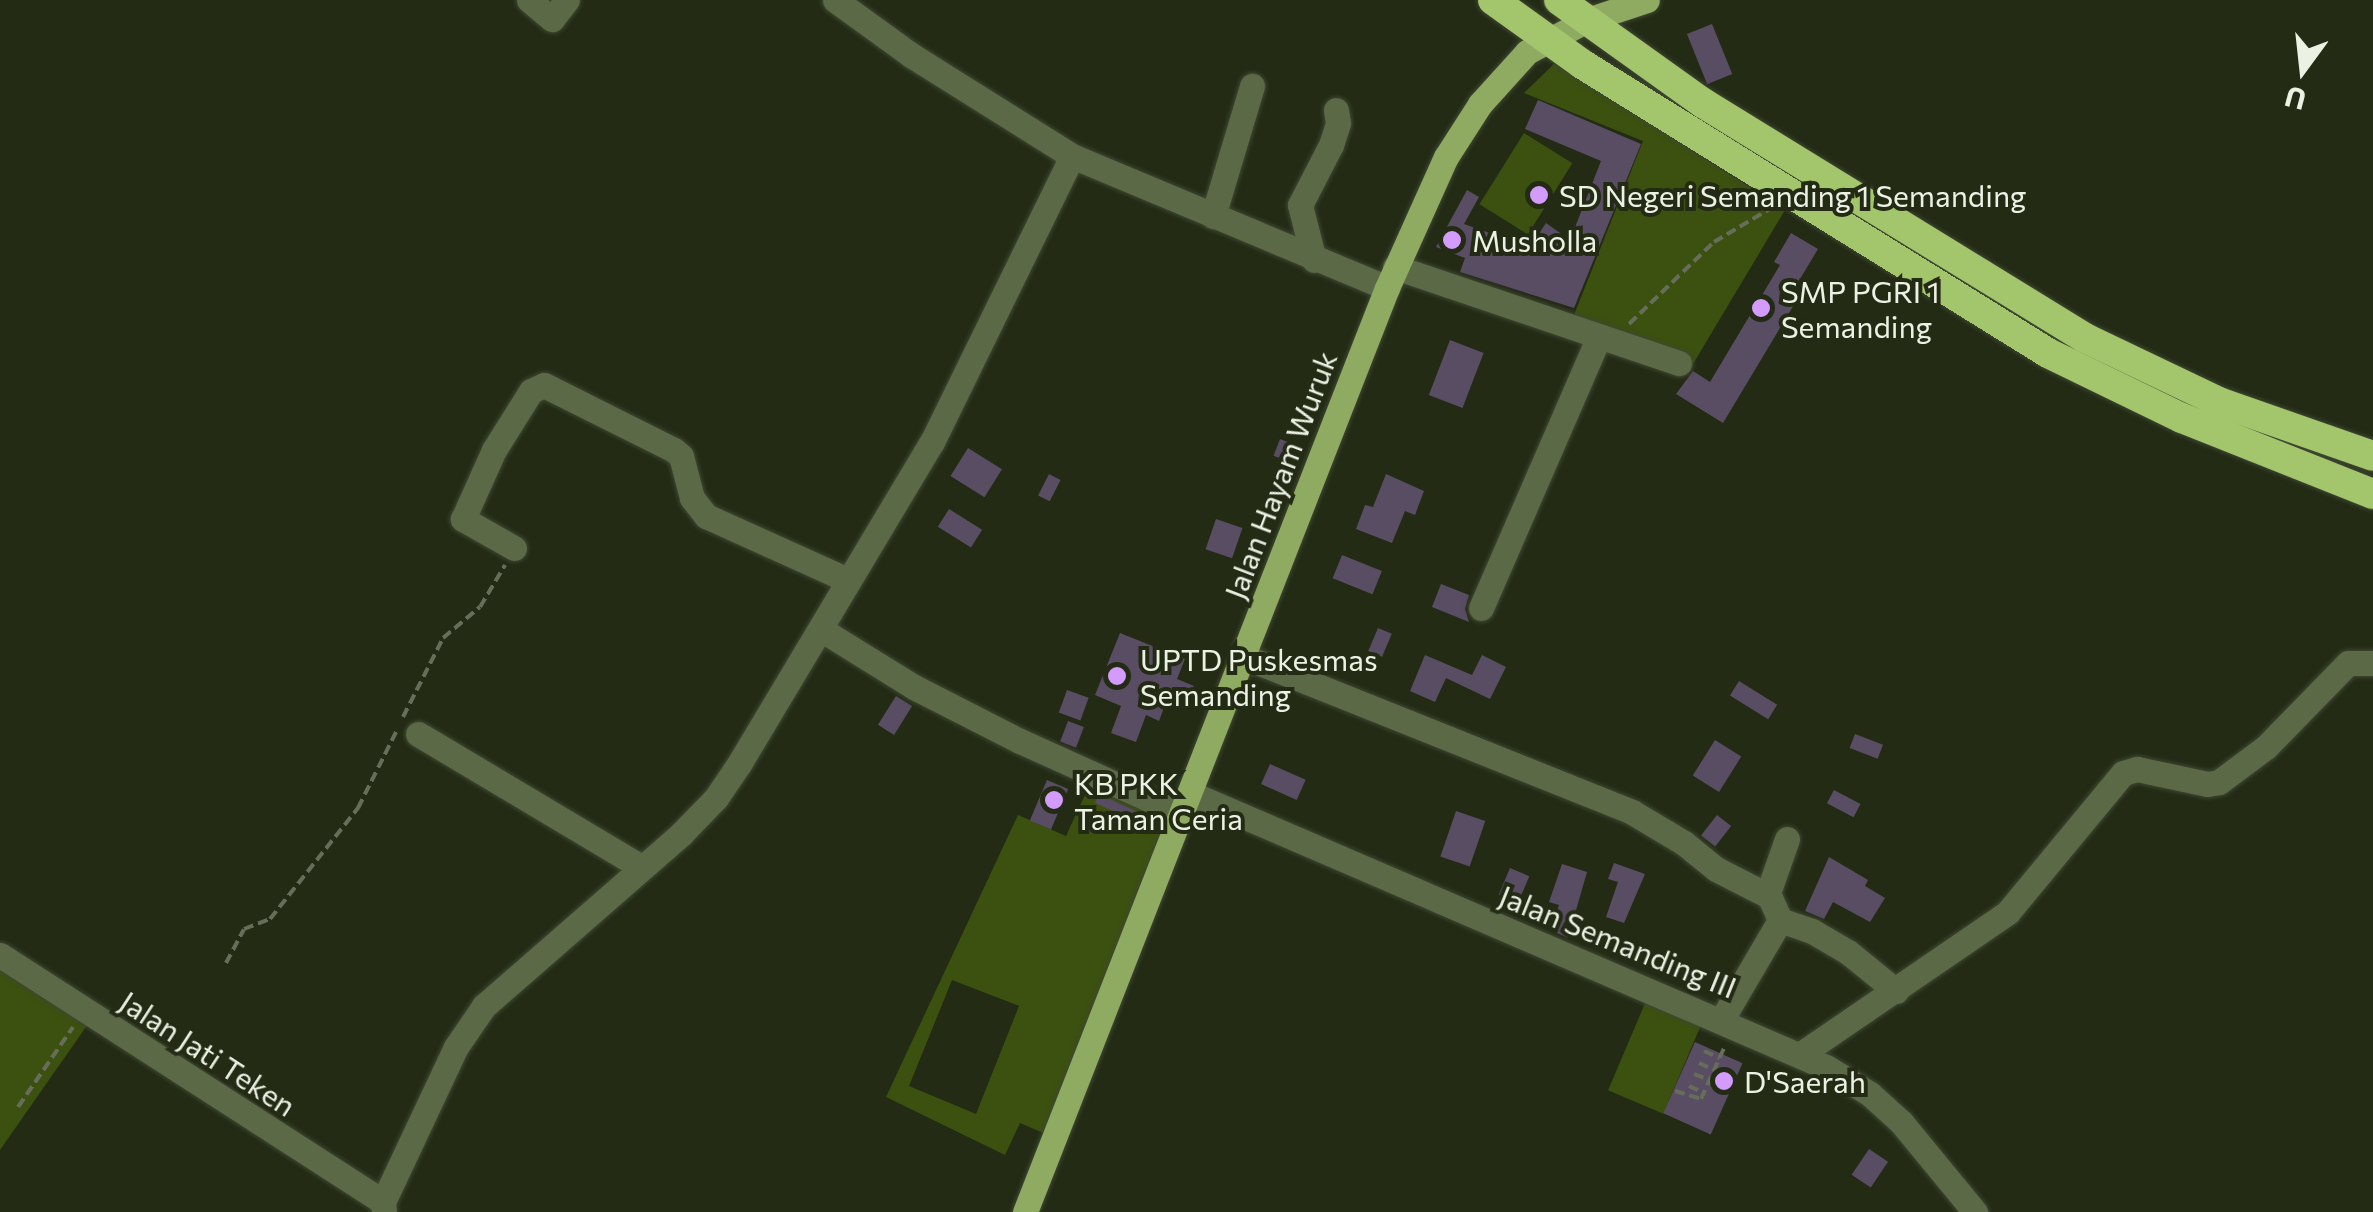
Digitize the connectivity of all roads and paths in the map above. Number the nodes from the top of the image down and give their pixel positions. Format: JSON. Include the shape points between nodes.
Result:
{"nodes":[{"id":1,"x":529,"y":0,"type":"edge"},
{"id":2,"x":567,"y":0,"type":"edge"},
{"id":3,"x":835,"y":0,"type":"edge"},
{"id":4,"x":1493,"y":0,"type":"edge"},
{"id":5,"x":1647,"y":0,"type":"edge"},
{"id":6,"x":1567,"y":21,"type":"edge"},
{"id":7,"x":1252,"y":86,"type":"dead end"},
{"id":8,"x":1336,"y":110,"type":"dead end"},
{"id":9,"x":1072,"y":156,"type":"junction"},
{"id":10,"x":1794,"y":198,"type":"junction"},
{"id":11,"x":1213,"y":216,"type":"junction"},
{"id":12,"x":1314,"y":260,"type":"junction"},
{"id":13,"x":1391,"y":277,"type":"junction"},
{"id":14,"x":1598,"y":338,"type":"junction"},
{"id":15,"x":1679,"y":364,"type":"dead end"},
{"id":16,"x":2373,"y":456,"type":"edge"},
{"id":17,"x":2373,"y":494,"type":"edge"},
{"id":18,"x":514,"y":548,"type":"joint"},
{"id":19,"x":848,"y":580,"type":"junction"},
{"id":20,"x":1481,"y":608,"type":"dead end"},
{"id":21,"x":822,"y":630,"type":"junction"},
{"id":22,"x":1244,"y":658,"type":"junction"},
{"id":23,"x":2373,"y":663,"type":"edge"},
{"id":24,"x":418,"y":734,"type":"dead end"},
{"id":25,"x":1187,"y":804,"type":"junction"},
{"id":26,"x":1788,"y":839,"type":"dead end"},
{"id":27,"x":641,"y":867,"type":"junction"},
{"id":28,"x":1774,"y":908,"type":"junction"},
{"id":29,"x":0,"y":955,"type":"edge"},
{"id":30,"x":226,"y":963,"type":"dead end"},
{"id":31,"x":1896,"y":991,"type":"junction"},
{"id":32,"x":84,"y":1010,"type":"junction"},
{"id":33,"x":1722,"y":1019,"type":"junction"},
{"id":34,"x":1704,"y":1051,"type":"dead end"},
{"id":35,"x":1800,"y":1054,"type":"junction"},
{"id":36,"x":1699,"y":1063,"type":"dead end"},
{"id":37,"x":1714,"y":1070,"type":"junction"},
{"id":38,"x":1694,"y":1074,"type":"dead end"},
{"id":39,"x":1710,"y":1080,"type":"junction"},
{"id":40,"x":1689,"y":1086,"type":"dead end"},
{"id":41,"x":1675,"y":1091,"type":"dead end"},
{"id":42,"x":1702,"y":1097,"type":"junction"},
{"id":43,"x":18,"y":1107,"type":"dead end"},
{"id":44,"x":384,"y":1207,"type":"edge"},
{"id":45,"x":1025,"y":1212,"type":"edge"},
{"id":46,"x":1975,"y":1212,"type":"edge"}],
"edges":[{"from":1,"to":2,"type":"street","via":[[552,18]]},
{"from":3,"to":9,"type":"street"},
{"from":4,"to":6,"type":"highway"},
{"from":5,"to":6,"type":"main road","name":"Jalan Hayam Wuruk"},
{"from":6,"to":10,"type":"highway","via":[[1582,64]]},
{"from":6,"to":13,"type":"main road","name":"Jalan Hayam Wuruk","via":[[1527,52],[1480,104],[1446,156]]},
{"from":6,"to":16,"type":"highway","via":[[2085,338],[2220,402]]},
{"from":7,"to":11,"type":"street"},
{"from":8,"to":12,"type":"street","via":[[1331,145],[1300,206]]},
{"from":9,"to":11,"type":"street"},
{"from":9,"to":19,"type":"street","via":[[932,442]]},
{"from":10,"to":14,"type":"path","via":[[1714,242],[1624,329]]},
{"from":10,"to":17,"type":"highway","via":[[2119,390]]},
{"from":11,"to":12,"type":"street"},
{"from":12,"to":13,"type":"street"},
{"from":13,"to":14,"type":"street"},
{"from":13,"to":22,"type":"main road","name":"Jalan Hayam Wuruk"},
{"from":14,"to":15,"type":"street"},
{"from":14,"to":20,"type":"street"},
{"from":18,"to":19,"type":"street","via":[[463,519],[494,450],[532,390],[544,385],[674,450],[706,516]]},
{"from":18,"to":30,"type":"path","via":[[480,607],[443,638],[358,808],[270,920],[244,929]]},
{"from":19,"to":21,"type":"street"},
{"from":21,"to":25,"type":"street","name":"Jalan Semanding III","via":[[1020,741]]},
{"from":21,"to":27,"type":"street","via":[[716,798]]},
{"from":22,"to":25,"type":"main road","name":"Jalan Hayam Wuruk"},
{"from":22,"to":28,"type":"street","via":[[1632,812]]},
{"from":23,"to":31,"type":"street","via":[[2348,663],[2266,747],[2219,782],[2124,772],[2008,912]]},
{"from":24,"to":27,"type":"street"},
{"from":25,"to":33,"type":"street","name":"Jalan Semanding III"},
{"from":25,"to":45,"type":"main road","name":"Jalan Hayam Wuruk"},
{"from":26,"to":28,"type":"street"},
{"from":27,"to":44,"type":"street","via":[[484,1006],[456,1046]]},
{"from":28,"to":31,"type":"street","via":[[1848,952]]},
{"from":28,"to":33,"type":"street"},
{"from":29,"to":32,"type":"street","name":"Jalan Jati Teken"},
{"from":31,"to":35,"type":"street"},
{"from":32,"to":43,"type":"path"},
{"from":32,"to":44,"type":"street","name":"Jalan Jati Teken"},
{"from":33,"to":35,"type":"street","name":"Jalan Semanding III"},
{"from":34,"to":37,"type":"path","via":[[1721,1055]]},
{"from":35,"to":46,"type":"street","name":"Jalan Semanding III","via":[[1880,1103]]},
{"from":36,"to":37,"type":"path"},
{"from":37,"to":39,"type":"path"},
{"from":38,"to":39,"type":"path"},
{"from":39,"to":42,"type":"path"},
{"from":40,"to":42,"type":"path"},
{"from":41,"to":42,"type":"path"}]}
